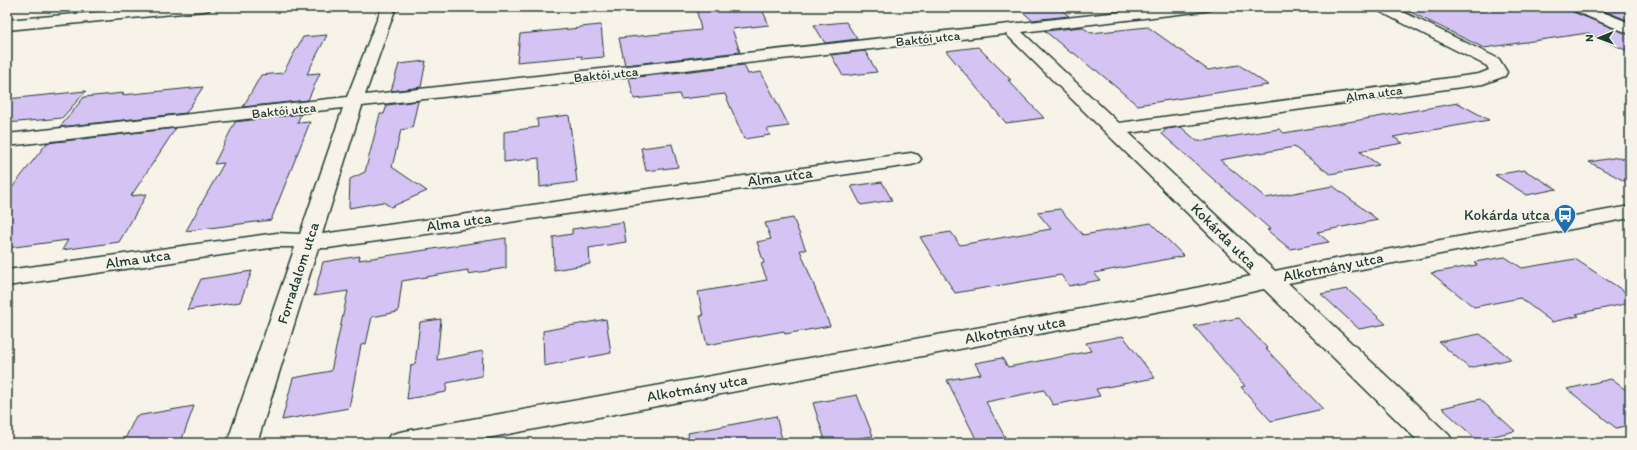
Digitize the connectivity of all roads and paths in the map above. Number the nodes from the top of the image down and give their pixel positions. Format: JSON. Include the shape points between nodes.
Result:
{"nodes":[{"id":1,"x":204,"y":7,"type":"edge"},
{"id":2,"x":389,"y":7,"type":"edge"},
{"id":3,"x":1205,"y":7,"type":"edge"},
{"id":4,"x":1382,"y":7,"type":"edge"},
{"id":5,"x":1577,"y":7,"type":"edge"},
{"id":6,"x":9,"y":17,"type":"edge"},
{"id":7,"x":1010,"y":29,"type":"junction"},
{"id":8,"x":1630,"y":29,"type":"edge"},
{"id":9,"x":354,"y":102,"type":"junction"},
{"id":10,"x":1115,"y":129,"type":"junction"},
{"id":11,"x":7,"y":140,"type":"edge"},
{"id":12,"x":911,"y":159,"type":"dead end"},
{"id":13,"x":1630,"y":212,"type":"edge"},
{"id":14,"x":309,"y":240,"type":"junction"},
{"id":15,"x":7,"y":278,"type":"edge"},
{"id":16,"x":1268,"y":280,"type":"junction"},
{"id":17,"x":242,"y":443,"type":"edge"},
{"id":18,"x":400,"y":443,"type":"edge"},
{"id":19,"x":1439,"y":443,"type":"edge"}],
"edges":[{"from":1,"to":6,"type":"street"},
{"from":2,"to":9,"type":"street","name":"Forradalom utca"},
{"from":3,"to":7,"type":"street","name":"Baktói utca"},
{"from":4,"to":10,"type":"street","name":"Alma utca","via":[[1493,64],[1499,72],[1483,78]]},
{"from":5,"to":8,"type":"street"},
{"from":7,"to":9,"type":"street","name":"Baktói utca"},
{"from":7,"to":10,"type":"street","name":"Kokárda utca"},
{"from":9,"to":11,"type":"street","name":"Baktói utca"},
{"from":9,"to":14,"type":"street","name":"Forradalom utca"},
{"from":10,"to":16,"type":"street","name":"Kokárda utca"},
{"from":12,"to":14,"type":"street","name":"Alma utca","via":[[328,241]]},
{"from":13,"to":16,"type":"street","name":"Alkotmány utca"},
{"from":14,"to":15,"type":"street","name":"Alma utca","via":[[277,240]]},
{"from":14,"to":17,"type":"street","name":"Forradalom utca"},
{"from":16,"to":18,"type":"street","name":"Alkotmány utca","via":[[1179,300]]},
{"from":16,"to":19,"type":"street","name":"Kokárda utca"}]}
